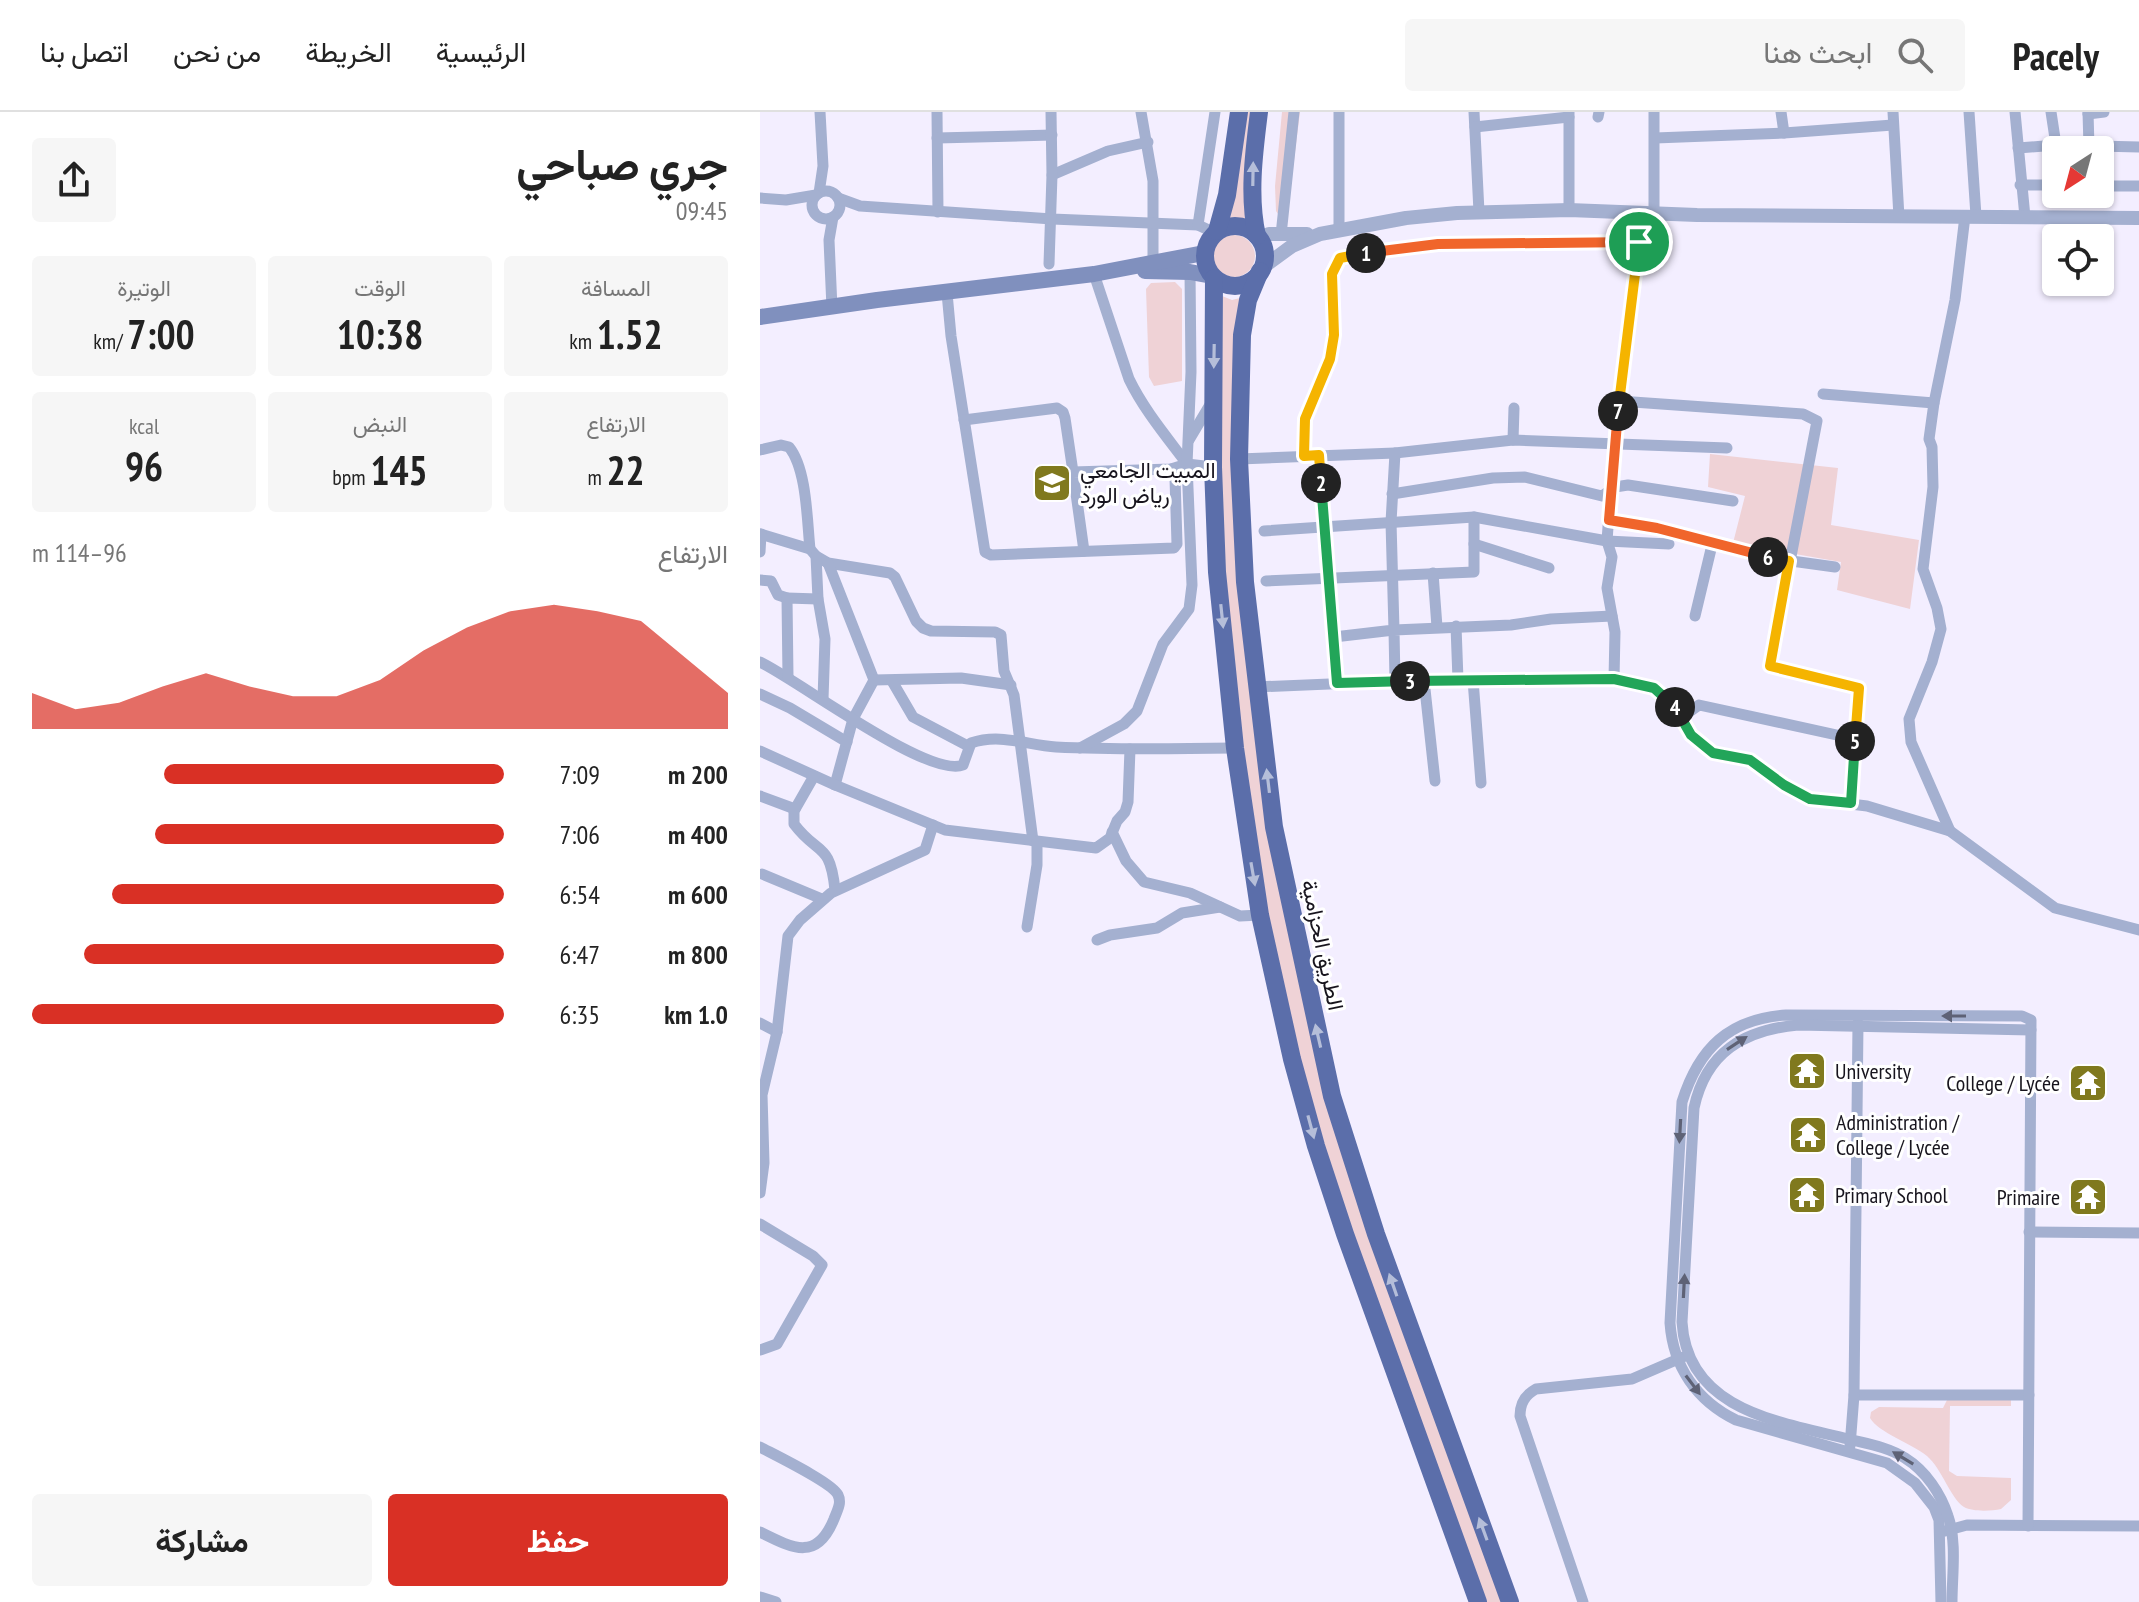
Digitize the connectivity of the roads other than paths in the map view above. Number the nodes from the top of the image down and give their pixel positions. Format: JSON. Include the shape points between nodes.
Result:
{"nodes":[{"id":1,"x":820,"y":112,"type":"edge"},
{"id":2,"x":937,"y":112,"type":"edge"},
{"id":3,"x":1051,"y":112,"type":"edge"},
{"id":4,"x":1141,"y":112,"type":"edge"},
{"id":5,"x":1215,"y":112,"type":"edge"},
{"id":6,"x":1239,"y":112,"type":"edge"},
{"id":7,"x":1259,"y":112,"type":"edge"},
{"id":8,"x":1294,"y":112,"type":"edge"},
{"id":9,"x":1339,"y":112,"type":"edge"},
{"id":10,"x":1474,"y":112,"type":"edge"},
{"id":11,"x":1654,"y":112,"type":"edge"},
{"id":12,"x":1781,"y":112,"type":"edge"},
{"id":13,"x":1969,"y":112,"type":"edge"},
{"id":14,"x":2015,"y":112,"type":"edge"},
{"id":15,"x":2051,"y":112,"type":"edge"},
{"id":16,"x":2104,"y":112,"type":"edge"},
{"id":17,"x":2088,"y":113,"type":"edge"},
{"id":18,"x":1569,"y":114,"type":"edge"},
{"id":19,"x":1893,"y":118,"type":"edge"},
{"id":20,"x":1475,"y":127,"type":"junction"},
{"id":21,"x":1784,"y":133,"type":"junction"},
{"id":22,"x":1052,"y":135,"type":"junction"},
{"id":23,"x":2055,"y":136,"type":"edge"},
{"id":24,"x":2089,"y":136,"type":"edge"},
{"id":25,"x":937,"y":138,"type":"junction"},
{"id":26,"x":1655,"y":138,"type":"junction"},
{"id":27,"x":1148,"y":142,"type":"junction"},
{"id":28,"x":2042,"y":146,"type":"edge"},
{"id":29,"x":2114,"y":147,"type":"edge"},
{"id":30,"x":2139,"y":147,"type":"edge"},
{"id":31,"x":2018,"y":148,"type":"junction"},
{"id":32,"x":1052,"y":175,"type":"junction"},
{"id":33,"x":2020,"y":185,"type":"junction"},
{"id":34,"x":2042,"y":185,"type":"edge"},
{"id":35,"x":2114,"y":186,"type":"edge"},
{"id":36,"x":2139,"y":186,"type":"edge"},
{"id":37,"x":760,"y":198,"type":"edge"},
{"id":38,"x":786,"y":200,"type":"junction"},
{"id":39,"x":829,"y":201,"type":"junction"},
{"id":40,"x":1569,"y":210,"type":"junction"},
{"id":41,"x":938,"y":212,"type":"junction"},
{"id":42,"x":1479,"y":212,"type":"junction"},
{"id":43,"x":1648,"y":213,"type":"junction"},
{"id":44,"x":817,"y":215,"type":"junction"},
{"id":45,"x":1971,"y":216,"type":"junction"},
{"id":46,"x":1899,"y":217,"type":"junction"},
{"id":47,"x":2025,"y":217,"type":"junction"},
{"id":48,"x":2139,"y":218,"type":"edge"},
{"id":49,"x":1052,"y":219,"type":"junction"},
{"id":50,"x":1154,"y":222,"type":"junction"},
{"id":51,"x":1339,"y":229,"type":"junction"},
{"id":52,"x":1210,"y":230,"type":"junction"},
{"id":53,"x":1320,"y":234,"type":"junction"},
{"id":54,"x":1281,"y":235,"type":"junction"},
{"id":55,"x":1258,"y":237,"type":"junction"},
{"id":56,"x":829,"y":240,"type":"junction"},
{"id":57,"x":1639,"y":242,"type":"junction"},
{"id":58,"x":1204,"y":253,"type":"junction"},
{"id":59,"x":1153,"y":261,"type":"junction"},
{"id":60,"x":1049,"y":264,"type":"dead end"},
{"id":61,"x":1119,"y":270,"type":"junction"},
{"id":62,"x":1261,"y":270,"type":"junction"},
{"id":63,"x":1190,"y":272,"type":"junction"},
{"id":64,"x":1094,"y":274,"type":"junction"},
{"id":65,"x":1213,"y":277,"type":"junction"},
{"id":66,"x":947,"y":293,"type":"junction"},
{"id":67,"x":832,"y":308,"type":"junction"},
{"id":68,"x":760,"y":317,"type":"edge"},
{"id":69,"x":1823,"y":394,"type":"dead end"},
{"id":70,"x":1214,"y":399,"type":"junction"},
{"id":71,"x":1619,"y":401,"type":"junction"},
{"id":72,"x":1934,"y":403,"type":"junction"},
{"id":73,"x":1514,"y":408,"type":"dead end"},
{"id":74,"x":964,"y":420,"type":"junction"},
{"id":75,"x":1189,"y":440,"type":"junction"},
{"id":76,"x":1513,"y":440,"type":"junction"},
{"id":77,"x":1614,"y":443,"type":"junction"},
{"id":78,"x":1727,"y":448,"type":"dead end"},
{"id":79,"x":760,"y":450,"type":"edge"},
{"id":80,"x":1395,"y":453,"type":"junction"},
{"id":81,"x":1319,"y":455,"type":"junction"},
{"id":82,"x":1304,"y":456,"type":"junction"},
{"id":83,"x":1239,"y":459,"type":"junction"},
{"id":84,"x":1187,"y":464,"type":"junction"},
{"id":85,"x":1213,"y":467,"type":"junction"},
{"id":86,"x":1171,"y":469,"type":"junction"},
{"id":87,"x":1073,"y":472,"type":"junction"},
{"id":88,"x":1612,"y":491,"type":"junction"},
{"id":89,"x":1392,"y":494,"type":"junction"},
{"id":90,"x":1733,"y":501,"type":"dead end"},
{"id":91,"x":1474,"y":517,"type":"junction"},
{"id":92,"x":1609,"y":520,"type":"junction"},
{"id":93,"x":1391,"y":522,"type":"junction"},
{"id":94,"x":1325,"y":525,"type":"junction"},
{"id":95,"x":1264,"y":531,"type":"dead end"},
{"id":96,"x":761,"y":534,"type":"edge"},
{"id":97,"x":1607,"y":541,"type":"junction"},
{"id":98,"x":1474,"y":544,"type":"junction"},
{"id":99,"x":1669,"y":544,"type":"dead end"},
{"id":100,"x":1712,"y":545,"type":"junction"},
{"id":101,"x":1084,"y":551,"type":"junction"},
{"id":102,"x":760,"y":552,"type":"edge"},
{"id":103,"x":813,"y":553,"type":"junction"},
{"id":104,"x":1789,"y":561,"type":"junction"},
{"id":105,"x":828,"y":563,"type":"junction"},
{"id":106,"x":1835,"y":567,"type":"dead end"},
{"id":107,"x":1549,"y":568,"type":"dead end"},
{"id":108,"x":1433,"y":573,"type":"junction"},
{"id":109,"x":1392,"y":575,"type":"junction"},
{"id":110,"x":1329,"y":578,"type":"junction"},
{"id":111,"x":760,"y":580,"type":"edge"},
{"id":112,"x":1266,"y":581,"type":"dead end"},
{"id":113,"x":787,"y":598,"type":"junction"},
{"id":114,"x":818,"y":599,"type":"junction"},
{"id":115,"x":1612,"y":616,"type":"junction"},
{"id":116,"x":1695,"y":616,"type":"dead end"},
{"id":117,"x":1456,"y":626,"type":"junction"},
{"id":118,"x":1437,"y":627,"type":"junction"},
{"id":119,"x":1394,"y":630,"type":"junction"},
{"id":120,"x":1334,"y":637,"type":"junction"},
{"id":121,"x":760,"y":662,"type":"edge"},
{"id":122,"x":788,"y":677,"type":"junction"},
{"id":123,"x":1614,"y":679,"type":"junction"},
{"id":124,"x":874,"y":680,"type":"junction"},
{"id":125,"x":1424,"y":680,"type":"junction"},
{"id":126,"x":1458,"y":680,"type":"junction"},
{"id":127,"x":1473,"y":680,"type":"junction"},
{"id":128,"x":892,"y":681,"type":"junction"},
{"id":129,"x":1395,"y":681,"type":"junction"},
{"id":130,"x":1337,"y":683,"type":"junction"},
{"id":131,"x":1011,"y":685,"type":"junction"},
{"id":132,"x":1256,"y":687,"type":"junction"},
{"id":133,"x":760,"y":694,"type":"edge"},
{"id":134,"x":823,"y":699,"type":"junction"},
{"id":135,"x":1682,"y":717,"type":"junction"},
{"id":136,"x":853,"y":719,"type":"junction"},
{"id":137,"x":1855,"y":739,"type":"junction"},
{"id":138,"x":847,"y":742,"type":"junction"},
{"id":139,"x":1020,"y":742,"type":"junction"},
{"id":140,"x":968,"y":746,"type":"junction"},
{"id":141,"x":1080,"y":748,"type":"junction"},
{"id":142,"x":1235,"y":748,"type":"junction"},
{"id":143,"x":1130,"y":749,"type":"junction"},
{"id":144,"x":760,"y":751,"type":"edge"},
{"id":145,"x":814,"y":776,"type":"junction"},
{"id":146,"x":1435,"y":781,"type":"dead end"},
{"id":147,"x":1481,"y":783,"type":"dead end"},
{"id":148,"x":835,"y":785,"type":"junction"},
{"id":149,"x":760,"y":796,"type":"edge"},
{"id":150,"x":1851,"y":803,"type":"junction"},
{"id":151,"x":795,"y":809,"type":"junction"},
{"id":152,"x":933,"y":825,"type":"junction"},
{"id":153,"x":1950,"y":831,"type":"junction"},
{"id":154,"x":1112,"y":832,"type":"junction"},
{"id":155,"x":1035,"y":842,"type":"junction"},
{"id":156,"x":761,"y":877,"type":"edge"},
{"id":157,"x":835,"y":890,"type":"junction"},
{"id":158,"x":822,"y":899,"type":"junction"},
{"id":159,"x":1220,"y":907,"type":"junction"},
{"id":160,"x":1260,"y":915,"type":"junction"},
{"id":161,"x":1027,"y":927,"type":"dead end"},
{"id":162,"x":2139,"y":930,"type":"edge"},
{"id":163,"x":1097,"y":940,"type":"dead end"},
{"id":164,"x":1858,"y":1021,"type":"junction"},
{"id":165,"x":760,"y":1023,"type":"edge"},
{"id":166,"x":777,"y":1032,"type":"junction"},
{"id":167,"x":761,"y":1114,"type":"edge"},
{"id":168,"x":760,"y":1193,"type":"edge"},
{"id":169,"x":760,"y":1224,"type":"edge"},
{"id":170,"x":2029,"y":1232,"type":"junction"},
{"id":171,"x":2139,"y":1233,"type":"edge"},
{"id":172,"x":760,"y":1350,"type":"edge"},
{"id":173,"x":1683,"y":1357,"type":"junction"},
{"id":174,"x":1854,"y":1395,"type":"junction"},
{"id":175,"x":2029,"y":1395,"type":"junction"},
{"id":176,"x":1850,"y":1445,"type":"junction"},
{"id":177,"x":760,"y":1447,"type":"edge"},
{"id":178,"x":2028,"y":1526,"type":"junction"},
{"id":179,"x":2139,"y":1526,"type":"edge"},
{"id":180,"x":1946,"y":1530,"type":"junction"},
{"id":181,"x":760,"y":1532,"type":"edge"},
{"id":182,"x":1478,"y":1602,"type":"edge"},
{"id":183,"x":1510,"y":1602,"type":"edge"},
{"id":184,"x":1583,"y":1602,"type":"edge"},
{"id":185,"x":1941,"y":1602,"type":"edge"},
{"id":186,"x":1952,"y":1602,"type":"edge"}],
"edges":[{"from":1,"to":39,"type":"street"},
{"from":2,"to":25,"type":"street"},
{"from":3,"to":22,"type":"street"},
{"from":4,"to":27,"type":"street"},
{"from":5,"to":52,"type":"street"},
{"from":6,"to":52,"type":"highway","via":[[1227,195]]},
{"from":55,"to":7,"type":"highway","name":"الطريق الحزامية","one_way":true,"via":[[1253,174]]},
{"from":8,"to":54,"type":"street"},
{"from":9,"to":51,"type":"street"},
{"from":10,"to":20,"type":"street"},
{"from":11,"to":26,"type":"street"},
{"from":12,"to":21,"type":"street"},
{"from":13,"to":45,"type":"street"},
{"from":14,"to":31,"type":"street"},
{"from":15,"to":23,"type":"street"},
{"from":16,"to":17,"type":"street"},
{"from":17,"to":24,"type":"street"},
{"from":18,"to":20,"type":"street"},
{"from":18,"to":40,"type":"street"},
{"from":19,"to":21,"type":"street"},
{"from":19,"to":46,"type":"street"},
{"from":20,"to":42,"type":"street"},
{"from":21,"to":26,"type":"street"},
{"from":22,"to":25,"type":"street"},
{"from":22,"to":32,"type":"street"},
{"from":25,"to":41,"type":"street"},
{"from":26,"to":43,"type":"street"},
{"from":27,"to":32,"type":"street","via":[[1108,151]]},
{"from":27,"to":50,"type":"street"},
{"from":28,"to":31,"type":"street"},
{"from":29,"to":30,"type":"street"},
{"from":31,"to":33,"type":"street"},
{"from":32,"to":49,"type":"street"},
{"from":33,"to":34,"type":"street"},
{"from":33,"to":47,"type":"street"},
{"from":35,"to":36,"type":"street"},
{"from":37,"to":38,"type":"street"},
{"from":38,"to":39,"type":"street"},
{"from":38,"to":44,"type":"street"},
{"from":39,"to":41,"type":"street"},
{"from":39,"to":44,"type":"street"},
{"from":39,"to":44,"type":"street","via":[[812,203]]},
{"from":39,"to":56,"type":"street"},
{"from":40,"to":42,"type":"street"},
{"from":40,"to":43,"type":"street"},
{"from":41,"to":49,"type":"street"},
{"from":42,"to":51,"type":"street"},
{"from":43,"to":46,"type":"street"},
{"from":43,"to":57,"type":"street"},
{"from":44,"to":56,"type":"street"},
{"from":45,"to":46,"type":"street"},
{"from":45,"to":47,"type":"street"},
{"from":45,"to":72,"type":"street"},
{"from":47,"to":48,"type":"street"},
{"from":49,"to":50,"type":"street"},
{"from":49,"to":60,"type":"street"},
{"from":50,"to":52,"type":"street"},
{"from":50,"to":59,"type":"street"},
{"from":51,"to":53,"type":"street"},
{"from":52,"to":55,"type":"highway","via":[[1242,227]]},
{"from":52,"to":58,"type":"highway"},
{"from":53,"to":54,"type":"street"},
{"from":53,"to":62,"type":"street","via":[[1292,246]]},
{"from":54,"to":55,"type":"street"},
{"from":55,"to":62,"type":"highway","name":"الطريق الحزامية","via":[[1265,256]]},
{"from":56,"to":67,"type":"street"},
{"from":57,"to":71,"type":"street"},
{"from":57,"to":82,"type":"street","via":[[1438,244],[1340,258],[1332,274],[1330,359],[1305,419]]},
{"from":58,"to":59,"type":"main road"},
{"from":58,"to":65,"type":"highway"},
{"from":59,"to":61,"type":"main road"},
{"from":61,"to":63,"type":"main road"},
{"from":61,"to":64,"type":"main road"},
{"from":62,"to":65,"type":"highway","via":[[1239,286]]},
{"from":62,"to":83,"type":"highway","name":"الطريق الحزامية","via":[[1243,326]]},
{"from":63,"to":65,"type":"main road"},
{"from":63,"to":75,"type":"street"},
{"from":64,"to":66,"type":"main road"},
{"from":64,"to":84,"type":"street","via":[[1136,395]]},
{"from":65,"to":70,"type":"highway","one_way":true},
{"from":66,"to":67,"type":"main road"},
{"from":66,"to":74,"type":"street"},
{"from":67,"to":68,"type":"main road"},
{"from":69,"to":72,"type":"street"},
{"from":70,"to":75,"type":"street"},
{"from":70,"to":85,"type":"highway"},
{"from":71,"to":77,"type":"street"},
{"from":71,"to":104,"type":"street","via":[[1803,414],[1817,421]]},
{"from":72,"to":153,"type":"street","via":[[1929,439],[1933,487],[1923,569],[1941,629],[1909,728]]},
{"from":73,"to":76,"type":"street"},
{"from":74,"to":87,"type":"street","via":[[1057,408],[1065,418]]},
{"from":74,"to":101,"type":"street","via":[[985,552]]},
{"from":75,"to":84,"type":"street"},
{"from":76,"to":77,"type":"street"},
{"from":76,"to":80,"type":"street"},
{"from":77,"to":78,"type":"street"},
{"from":77,"to":88,"type":"street"},
{"from":79,"to":103,"type":"street","via":[[781,445],[796,456]]},
{"from":80,"to":81,"type":"street"},
{"from":80,"to":89,"type":"street"},
{"from":81,"to":82,"type":"street"},
{"from":81,"to":94,"type":"street"},
{"from":82,"to":83,"type":"street"},
{"from":83,"to":132,"type":"highway","name":"الطريق الحزامية"},
{"from":84,"to":85,"type":"street"},
{"from":84,"to":86,"type":"street"},
{"from":84,"to":141,"type":"street","via":[[1189,609],[1163,644],[1137,711]]},
{"from":85,"to":142,"type":"highway","one_way":true,"via":[[1217,572]]},
{"from":86,"to":87,"type":"street"},
{"from":86,"to":101,"type":"street","via":[[1176,547]]},
{"from":87,"to":101,"type":"street"},
{"from":88,"to":89,"type":"street","via":[[1602,496],[1509,477]]},
{"from":88,"to":90,"type":"street","via":[[1628,485]]},
{"from":88,"to":92,"type":"street"},
{"from":89,"to":93,"type":"street"},
{"from":91,"to":93,"type":"street"},
{"from":91,"to":97,"type":"street"},
{"from":91,"to":98,"type":"street"},
{"from":92,"to":97,"type":"street"},
{"from":92,"to":100,"type":"street"},
{"from":93,"to":94,"type":"street"},
{"from":93,"to":109,"type":"street"},
{"from":94,"to":95,"type":"street"},
{"from":94,"to":110,"type":"street"},
{"from":96,"to":102,"type":"street"},
{"from":96,"to":103,"type":"street"},
{"from":97,"to":99,"type":"street"},
{"from":97,"to":115,"type":"street"},
{"from":98,"to":107,"type":"street"},
{"from":98,"to":108,"type":"street","via":[[1474,572]]},
{"from":100,"to":104,"type":"street"},
{"from":100,"to":116,"type":"street"},
{"from":103,"to":105,"type":"street"},
{"from":103,"to":114,"type":"street"},
{"from":104,"to":106,"type":"street"},
{"from":104,"to":137,"type":"street","via":[[1770,666],[1859,688]]},
{"from":105,"to":124,"type":"street"},
{"from":105,"to":131,"type":"street","via":[[890,573],[916,621],[927,630],[999,634]]},
{"from":108,"to":109,"type":"street"},
{"from":108,"to":118,"type":"street"},
{"from":109,"to":110,"type":"street"},
{"from":109,"to":119,"type":"street"},
{"from":110,"to":112,"type":"street"},
{"from":110,"to":120,"type":"street"},
{"from":111,"to":113,"type":"street","via":[[771,581],[778,595]]},
{"from":113,"to":114,"type":"street"},
{"from":113,"to":122,"type":"street"},
{"from":114,"to":134,"type":"street","via":[[825,639]]},
{"from":115,"to":117,"type":"street"},
{"from":115,"to":123,"type":"street"},
{"from":117,"to":118,"type":"street"},
{"from":117,"to":126,"type":"street"},
{"from":118,"to":119,"type":"street"},
{"from":119,"to":120,"type":"street"},
{"from":119,"to":129,"type":"street"},
{"from":120,"to":130,"type":"street"},
{"from":121,"to":122,"type":"street"},
{"from":122,"to":134,"type":"street"},
{"from":123,"to":127,"type":"street"},
{"from":123,"to":135,"type":"street","via":[[1654,688]]},
{"from":124,"to":128,"type":"street"},
{"from":124,"to":136,"type":"street"},
{"from":125,"to":126,"type":"street"},
{"from":125,"to":129,"type":"street"},
{"from":125,"to":146,"type":"street"},
{"from":126,"to":127,"type":"street"},
{"from":127,"to":147,"type":"street"},
{"from":128,"to":131,"type":"street","via":[[961,678]]},
{"from":128,"to":140,"type":"street","via":[[913,717]]},
{"from":129,"to":130,"type":"street"},
{"from":130,"to":132,"type":"street"},
{"from":131,"to":139,"type":"street"},
{"from":183,"to":132,"type":"highway","name":"الطريق الحزامية","one_way":true,"via":[[1401,1308],[1332,1096],[1274,827]]},
{"from":133,"to":138,"type":"street"},
{"from":134,"to":136,"type":"street"},
{"from":135,"to":137,"type":"street","via":[[1699,705]]},
{"from":135,"to":150,"type":"street","via":[[1691,735],[1713,753],[1750,760],[1810,799]]},
{"from":136,"to":138,"type":"street"},
{"from":136,"to":140,"type":"street","via":[[950,767],[963,765]]},
{"from":137,"to":150,"type":"street"},
{"from":138,"to":148,"type":"street"},
{"from":139,"to":140,"type":"street","via":[[999,739]]},
{"from":139,"to":141,"type":"street"},
{"from":139,"to":155,"type":"street"},
{"from":141,"to":143,"type":"street"},
{"from":142,"to":143,"type":"street"},
{"from":142,"to":160,"type":"highway","one_way":true},
{"from":143,"to":154,"type":"street","via":[[1128,802]]},
{"from":144,"to":145,"type":"street"},
{"from":145,"to":148,"type":"street"},
{"from":145,"to":151,"type":"street"},
{"from":148,"to":152,"type":"street"},
{"from":149,"to":151,"type":"street"},
{"from":150,"to":153,"type":"street"},
{"from":151,"to":157,"type":"street","via":[[797,828],[831,862]]},
{"from":152,"to":155,"type":"street"},
{"from":152,"to":157,"type":"street","via":[[925,850]]},
{"from":153,"to":162,"type":"street","via":[[2055,908]]},
{"from":154,"to":155,"type":"street","via":[[1096,848]]},
{"from":154,"to":159,"type":"street","via":[[1144,882]]},
{"from":155,"to":161,"type":"street","via":[[1037,865]]},
{"from":156,"to":158,"type":"street"},
{"from":157,"to":158,"type":"street"},
{"from":158,"to":166,"type":"street","via":[[785,941]]},
{"from":159,"to":160,"type":"street","via":[[1240,916]]},
{"from":159,"to":163,"type":"street","via":[[1182,913],[1157,928]]},
{"from":160,"to":182,"type":"highway","one_way":true,"via":[[1316,1146]]},
{"from":164,"to":170,"type":"street","via":[[2031,1030]]},
{"from":164,"to":173,"type":"street","via":[[1762,1016],[1742,1023],[1713,1045],[1691,1076],[1682,1102],[1670,1323]]},
{"from":164,"to":174,"type":"street"},
{"from":165,"to":166,"type":"street"},
{"from":166,"to":167,"type":"street"},
{"from":167,"to":168,"type":"street"},
{"from":169,"to":172,"type":"street","via":[[822,1267],[777,1344]]},
{"from":170,"to":171,"type":"street"},
{"from":170,"to":175,"type":"street"},
{"from":173,"to":176,"type":"street","via":[[1692,1385],[1723,1414]]},
{"from":173,"to":184,"type":"street","via":[[1632,1379],[1536,1389],[1520,1406]]},
{"from":174,"to":175,"type":"street"},
{"from":174,"to":176,"type":"street"},
{"from":175,"to":178,"type":"street"},
{"from":176,"to":180,"type":"street","via":[[1903,1472],[1934,1507]]},
{"from":177,"to":181,"type":"street","via":[[830,1486],[840,1505],[827,1536],[813,1547],[795,1547]]},
{"from":178,"to":179,"type":"street"},
{"from":178,"to":180,"type":"street"},
{"from":180,"to":185,"type":"street"},
{"from":180,"to":186,"type":"street"}]}
